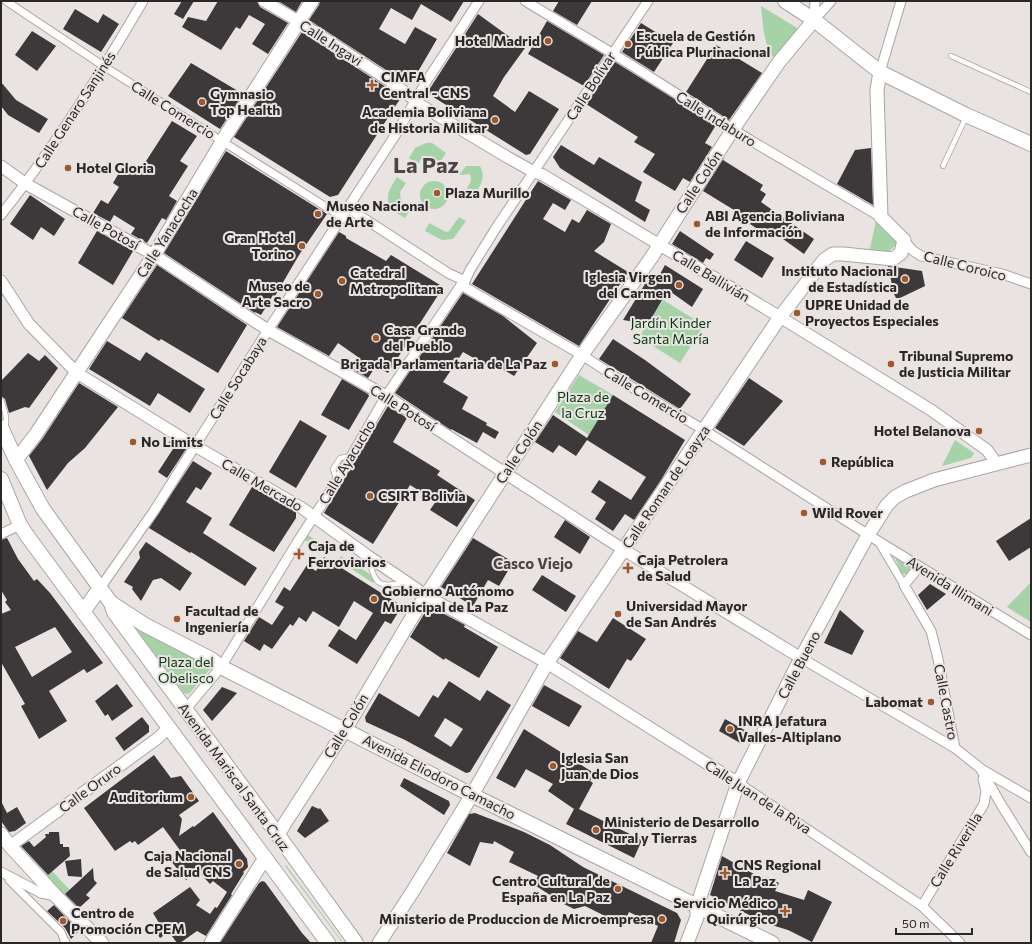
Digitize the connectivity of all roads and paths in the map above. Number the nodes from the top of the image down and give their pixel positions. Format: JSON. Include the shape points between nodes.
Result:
{"nodes":[{"id":1,"x":6,"y":1,"type":"edge"},
{"id":2,"x":143,"y":1,"type":"edge"},
{"id":3,"x":264,"y":1,"type":"edge"},
{"id":4,"x":312,"y":1,"type":"edge"},
{"id":5,"x":479,"y":1,"type":"edge"},
{"id":6,"x":525,"y":1,"type":"edge"},
{"id":7,"x":648,"y":1,"type":"edge"},
{"id":8,"x":785,"y":1,"type":"edge"},
{"id":9,"x":815,"y":1,"type":"edge"},
{"id":10,"x":831,"y":1,"type":"edge"},
{"id":11,"x":901,"y":1,"type":"edge"},
{"id":12,"x":814,"y":20,"type":"junction"},
{"id":13,"x":298,"y":22,"type":"junction"},
{"id":14,"x":612,"y":53,"type":"junction"},
{"id":15,"x":951,"y":56,"type":"dead end"},
{"id":16,"x":105,"y":67,"type":"junction"},
{"id":17,"x":880,"y":72,"type":"junction"},
{"id":18,"x":1031,"y":92,"type":"edge"},
{"id":19,"x":416,"y":101,"type":"junction"},
{"id":20,"x":966,"y":115,"type":"junction"},
{"id":21,"x":733,"y":129,"type":"junction"},
{"id":22,"x":223,"y":141,"type":"junction"},
{"id":23,"x":1031,"y":144,"type":"edge"},
{"id":24,"x":1,"y":166,"type":"edge"},
{"id":25,"x":944,"y":166,"type":"dead end"},
{"id":26,"x":534,"y":172,"type":"junction"},
{"id":27,"x":26,"y":184,"type":"junction"},
{"id":28,"x":348,"y":208,"type":"junction"},
{"id":29,"x":1,"y":215,"type":"edge"},
{"id":30,"x":342,"y":217,"type":"junction"},
{"id":31,"x":881,"y":217,"type":"junction"},
{"id":32,"x":904,"y":240,"type":"junction"},
{"id":33,"x":659,"y":244,"type":"junction"},
{"id":34,"x":154,"y":256,"type":"junction"},
{"id":35,"x":1,"y":281,"type":"edge"},
{"id":36,"x":463,"y":283,"type":"junction"},
{"id":37,"x":1031,"y":284,"type":"edge"},
{"id":38,"x":780,"y":317,"type":"junction"},
{"id":39,"x":268,"y":330,"type":"junction"},
{"id":40,"x":582,"y":355,"type":"junction"},
{"id":41,"x":77,"y":373,"type":"junction"},
{"id":42,"x":386,"y":396,"type":"junction"},
{"id":43,"x":1,"y":400,"type":"edge"},
{"id":44,"x":2,"y":430,"type":"edge"},
{"id":45,"x":704,"y":430,"type":"junction"},
{"id":46,"x":195,"y":446,"type":"junction"},
{"id":47,"x":1031,"y":455,"type":"edge"},
{"id":48,"x":16,"y":460,"type":"junction"},
{"id":49,"x":997,"y":464,"type":"junction"},
{"id":50,"x":505,"y":473,"type":"junction"},
{"id":51,"x":1,"y":479,"type":"edge"},
{"id":52,"x":314,"y":516,"type":"junction"},
{"id":53,"x":20,"y":525,"type":"junction"},
{"id":54,"x":1,"y":534,"type":"edge"},
{"id":55,"x":873,"y":538,"type":"junction"},
{"id":56,"x":624,"y":550,"type":"junction"},
{"id":57,"x":368,"y":556,"type":"junction"},
{"id":58,"x":919,"y":567,"type":"junction"},
{"id":59,"x":409,"y":583,"type":"junction"},
{"id":60,"x":904,"y":585,"type":"junction"},
{"id":61,"x":100,"y":588,"type":"junction"},
{"id":62,"x":427,"y":596,"type":"junction"},
{"id":63,"x":111,"y":603,"type":"junction"},
{"id":64,"x":83,"y":612,"type":"junction"},
{"id":65,"x":1031,"y":635,"type":"edge"},
{"id":66,"x":801,"y":658,"type":"junction"},
{"id":67,"x":547,"y":663,"type":"junction"},
{"id":68,"x":221,"y":667,"type":"junction"},
{"id":69,"x":185,"y":710,"type":"junction"},
{"id":70,"x":168,"y":727,"type":"junction"},
{"id":71,"x":345,"y":730,"type":"junction"},
{"id":72,"x":955,"y":748,"type":"junction"},
{"id":73,"x":980,"y":768,"type":"junction"},
{"id":74,"x":738,"y":783,"type":"junction"},
{"id":75,"x":472,"y":795,"type":"junction"},
{"id":76,"x":1031,"y":798,"type":"edge"},
{"id":77,"x":1,"y":834,"type":"edge"},
{"id":78,"x":278,"y":835,"type":"junction"},
{"id":79,"x":10,"y":846,"type":"junction"},
{"id":80,"x":1031,"y":852,"type":"edge"},
{"id":81,"x":265,"y":858,"type":"junction"},
{"id":82,"x":1,"y":872,"type":"edge"},
{"id":83,"x":10,"y":877,"type":"junction"},
{"id":84,"x":56,"y":896,"type":"junction"},
{"id":85,"x":922,"y":906,"type":"junction"},
{"id":86,"x":701,"y":912,"type":"junction"},
{"id":87,"x":65,"y":943,"type":"edge"},
{"id":88,"x":102,"y":943,"type":"edge"},
{"id":89,"x":211,"y":943,"type":"edge"},
{"id":90,"x":328,"y":943,"type":"edge"},
{"id":91,"x":356,"y":943,"type":"edge"},
{"id":92,"x":379,"y":943,"type":"edge"},
{"id":93,"x":687,"y":943,"type":"edge"},
{"id":94,"x":772,"y":943,"type":"edge"},
{"id":95,"x":960,"y":943,"type":"edge"}],
"edges":[{"from":1,"to":16,"type":"street","name":"Calle Comercio"},
{"from":2,"to":16,"type":"street","name":"Calle Genaro Sanjinés"},
{"from":3,"to":13,"type":"street","name":"Calle Ingavi"},
{"from":4,"to":13,"type":"main road","name":"Calle Yanacocha"},
{"from":5,"to":19,"type":"street","name":"Calle Socabaya"},
{"from":6,"to":14,"type":"street","name":"Calle Indaburo"},
{"from":7,"to":14,"type":"street","name":"Calle Bolívar"},
{"from":8,"to":12,"type":"main road"},
{"from":9,"to":12,"type":"street"},
{"from":10,"to":12,"type":"street","name":"Calle Colón"},
{"from":11,"to":17,"type":"street"},
{"from":12,"to":17,"type":"main road"},
{"from":12,"to":21,"type":"main road","name":"Calle Colón","via":[[779,62]]},
{"from":13,"to":19,"type":"street","name":"Calle Ingavi"},
{"from":13,"to":22,"type":"main road","name":"Calle Yanacocha"},
{"from":14,"to":21,"type":"street","name":"Calle Indaburo"},
{"from":14,"to":26,"type":"street","name":"Calle Bolívar"},
{"from":15,"to":18,"type":"lane"},
{"from":16,"to":22,"type":"street","name":"Calle Comercio"},
{"from":16,"to":27,"type":"street","name":"Calle Genaro Sanjinés"},
{"from":17,"to":20,"type":"main road"},
{"from":17,"to":31,"type":"main road","via":[[877,90]]},
{"from":19,"to":26,"type":"street","name":"Calle Ballivián"},
{"from":19,"to":28,"type":"street","name":"Calle Socabaya"},
{"from":20,"to":23,"type":"main road"},
{"from":20,"to":25,"type":"lane"},
{"from":21,"to":31,"type":"street","name":"Calle Indaburo"},
{"from":21,"to":33,"type":"main road","name":"Calle Colón"},
{"from":22,"to":30,"type":"street","name":"Calle Comercio"},
{"from":22,"to":34,"type":"main road","name":"Calle Yanacocha"},
{"from":24,"to":27,"type":"street","name":"Calle Potosí"},
{"from":26,"to":33,"type":"street","name":"Calle Ballivián","via":[[543,174]]},
{"from":26,"to":36,"type":"street","name":"Calle Ayacucho"},
{"from":27,"to":29,"type":"street","name":"Calle Genaro Sanjinés"},
{"from":27,"to":34,"type":"street","name":"Calle Potosí"},
{"from":28,"to":30,"type":"street","name":"Calle Socabaya"},
{"from":28,"to":36,"type":"street","name":"Calle Comercio"},
{"from":30,"to":39,"type":"street","name":"Calle Socabaya"},
{"from":31,"to":32,"type":"main road","name":"Calle Indaburo"},
{"from":32,"to":37,"type":"street","name":"Calle Coroico","via":[[921,256],[1002,274]]},
{"from":32,"to":38,"type":"main road","name":"Calle Roman de Loayza","via":[[902,254],[893,259],[833,254],[824,260]]},
{"from":33,"to":38,"type":"street","name":"Calle Ballivián"},
{"from":33,"to":40,"type":"main road","name":"Calle Colón"},
{"from":34,"to":39,"type":"street","name":"Calle Potosí"},
{"from":34,"to":41,"type":"main road","name":"Calle Yanacocha"},
{"from":35,"to":41,"type":"street","name":"Calle Mercado","via":[[29,324]]},
{"from":36,"to":40,"type":"street","name":"Calle Comercio"},
{"from":36,"to":42,"type":"street","name":"Calle Ayacucho"},
{"from":38,"to":45,"type":"main road","name":"Calle Roman de Loayza"},
{"from":38,"to":49,"type":"street","name":"Calle Ballivián","via":[[931,410],[987,450]]},
{"from":39,"to":42,"type":"street","name":"Calle Potosí"},
{"from":39,"to":46,"type":"street","name":"Calle Socabaya"},
{"from":40,"to":45,"type":"street","name":"Calle Comercio"},
{"from":40,"to":50,"type":"main road","name":"Calle Colón"},
{"from":41,"to":46,"type":"street","name":"Calle Mercado"},
{"from":41,"to":48,"type":"main road","name":"Calle Yanacocha"},
{"from":42,"to":50,"type":"street","name":"Calle Potosí"},
{"from":42,"to":52,"type":"street","name":"Calle Ayacucho"},
{"from":43,"to":44,"type":"lane","via":[[7,423]]},
{"from":44,"to":48,"type":"main road","name":"Avenida Mariscal Santa Cruz"},
{"from":45,"to":55,"type":"street","name":"Calle Comercio"},
{"from":45,"to":56,"type":"main road","name":"Calle Roman de Loayza"},
{"from":46,"to":52,"type":"street","name":"Calle Mercado"},
{"from":46,"to":61,"type":"street","name":"Calle Socabaya","via":[[154,511]]},
{"from":47,"to":49,"type":"main road","name":"Calle Bueno"},
{"from":48,"to":61,"type":"main road","name":"Avenida Mariscal Santa Cruz","via":[[43,509]]},
{"from":49,"to":55,"type":"main road","name":"Calle Bueno","via":[[906,490],[887,505]]},
{"from":50,"to":56,"type":"street","name":"Calle Potosí"},
{"from":50,"to":62,"type":"main road","name":"Calle Colón"},
{"from":51,"to":53,"type":"main road","name":"Avenida Mariscal Santa Cruz"},
{"from":52,"to":57,"type":"street","name":"Calle Mercado"},
{"from":52,"to":68,"type":"street","name":"Calle Ayacucho"},
{"from":53,"to":54,"type":"street"},
{"from":53,"to":64,"type":"main road","name":"Avenida Mariscal Santa Cruz"},
{"from":55,"to":58,"type":"street","name":"Avenida Illimani"},
{"from":55,"to":60,"type":"street","name":"Calle Castro"},
{"from":55,"to":66,"type":"main road","name":"Calle Bueno"},
{"from":56,"to":66,"type":"street","name":"Calle Potosí"},
{"from":56,"to":67,"type":"main road","name":"Calle Roman de Loayza"},
{"from":57,"to":59,"type":"street","name":"Calle Mercado"},
{"from":57,"to":59,"type":"lane","via":[[375,580],[380,585]]},
{"from":58,"to":60,"type":"street"},
{"from":58,"to":65,"type":"street","name":"Avenida Illimani"},
{"from":59,"to":62,"type":"street","name":"Calle Mercado"},
{"from":60,"to":72,"type":"street","name":"Calle Castro","via":[[932,631]]},
{"from":61,"to":63,"type":"main road","name":"Avenida Mariscal Santa Cruz"},
{"from":61,"to":64,"type":"main road"},
{"from":62,"to":67,"type":"street","name":"Calle Mercado"},
{"from":62,"to":71,"type":"main road","name":"Calle Colón"},
{"from":63,"to":68,"type":"main road","name":"Avenida Eliodoro Camacho","via":[[145,625],[211,658]]},
{"from":63,"to":69,"type":"main road","name":"Avenida Mariscal Santa Cruz","via":[[114,612]]},
{"from":64,"to":70,"type":"main road","name":"Avenida Mariscal Santa Cruz"},
{"from":66,"to":72,"type":"street"},
{"from":66,"to":74,"type":"main road","name":"Calle Bueno"},
{"from":67,"to":74,"type":"street","name":"Calle Juan de la Riva"},
{"from":67,"to":75,"type":"main road","name":"Calle Roman de Loayza"},
{"from":68,"to":69,"type":"street","name":"Calle Ayacucho"},
{"from":68,"to":71,"type":"main road","name":"Avenida Eliodoro Camacho"},
{"from":69,"to":70,"type":"main road"},
{"from":69,"to":78,"type":"main road","name":"Avenida Mariscal Santa Cruz"},
{"from":70,"to":79,"type":"street","name":"Calle Oruro","via":[[158,738]]},
{"from":70,"to":81,"type":"main road","name":"Avenida Mariscal Santa Cruz"},
{"from":71,"to":75,"type":"main road","name":"Avenida Eliodoro Camacho"},
{"from":71,"to":78,"type":"main road","name":"Calle Colón"},
{"from":72,"to":73,"type":"street","name":"Calle Castro"},
{"from":73,"to":76,"type":"street"},
{"from":73,"to":80,"type":"street","name":"Calle Castro"},
{"from":73,"to":85,"type":"street","name":"Calle Riverilla","via":[[986,791],[984,804]]},
{"from":74,"to":85,"type":"street","name":"Calle Juan de la Riva"},
{"from":74,"to":86,"type":"main road","name":"Calle Bueno"},
{"from":75,"to":86,"type":"main road","name":"Avenida Eliodoro Camacho"},
{"from":75,"to":92,"type":"main road","name":"Calle Roman de Loayza"},
{"from":77,"to":79,"type":"main road"},
{"from":78,"to":81,"type":"main road"},
{"from":78,"to":91,"type":"main road","name":"Avenida Mariscal Santa Cruz"},
{"from":79,"to":84,"type":"main road"},
{"from":81,"to":89,"type":"main road"},
{"from":81,"to":90,"type":"main road","name":"Avenida Mariscal Santa Cruz"},
{"from":82,"to":83,"type":"street"},
{"from":83,"to":84,"type":"street","via":[[41,893]]},
{"from":83,"to":87,"type":"street","via":[[9,880],[61,932]]},
{"from":84,"to":88,"type":"main road"},
{"from":85,"to":95,"type":"street","name":"Calle Juan de la Riva"},
{"from":86,"to":93,"type":"main road","name":"Calle Bueno"},
{"from":86,"to":94,"type":"main road","name":"Avenida Eliodoro Camacho"}]}
